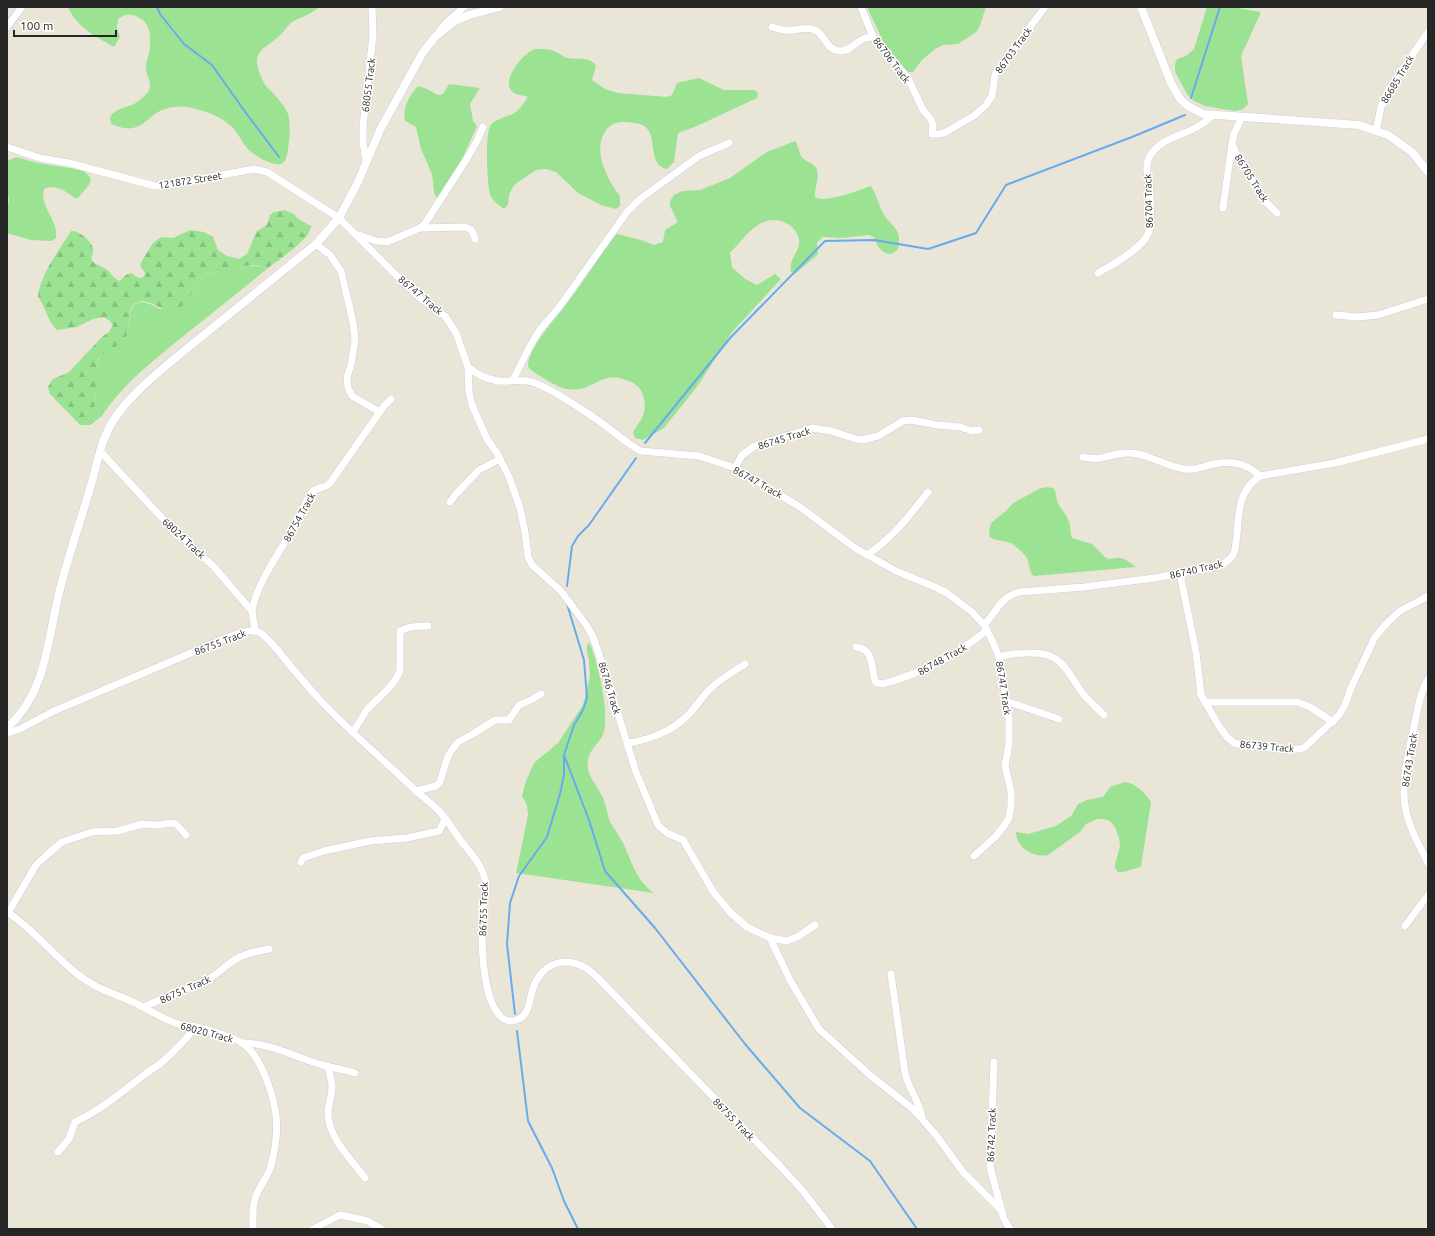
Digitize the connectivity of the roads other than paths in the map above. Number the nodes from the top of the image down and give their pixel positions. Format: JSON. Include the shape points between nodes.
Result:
{"nodes":[{"id":1,"x":22,"y":7,"type":"edge"},
{"id":2,"x":372,"y":7,"type":"edge"},
{"id":3,"x":464,"y":7,"type":"edge"},
{"id":4,"x":499,"y":7,"type":"edge"},
{"id":5,"x":861,"y":7,"type":"edge"},
{"id":6,"x":1045,"y":7,"type":"edge"},
{"id":7,"x":1141,"y":7,"type":"edge"},
{"id":8,"x":7,"y":27,"type":"edge"},
{"id":9,"x":772,"y":27,"type":"dead end"},
{"id":10,"x":1428,"y":32,"type":"edge"},
{"id":11,"x":435,"y":37,"type":"junction"},
{"id":12,"x":873,"y":37,"type":"junction"},
{"id":13,"x":1213,"y":115,"type":"junction"},
{"id":14,"x":1242,"y":118,"type":"junction"},
{"id":15,"x":482,"y":127,"type":"dead end"},
{"id":16,"x":1376,"y":131,"type":"junction"},
{"id":17,"x":932,"y":134,"type":"joint"},
{"id":18,"x":729,"y":143,"type":"dead end"},
{"id":19,"x":1232,"y":144,"type":"junction"},
{"id":20,"x":7,"y":147,"type":"edge"},
{"id":21,"x":366,"y":162,"type":"junction"},
{"id":22,"x":1428,"y":172,"type":"edge"},
{"id":23,"x":1223,"y":208,"type":"dead end"},
{"id":24,"x":1277,"y":214,"type":"dead end"},
{"id":25,"x":339,"y":218,"type":"junction"},
{"id":26,"x":420,"y":228,"type":"junction"},
{"id":27,"x":357,"y":235,"type":"junction"},
{"id":28,"x":475,"y":239,"type":"dead end"},
{"id":29,"x":316,"y":244,"type":"junction"},
{"id":30,"x":1098,"y":273,"type":"dead end"},
{"id":31,"x":1428,"y":298,"type":"edge"},
{"id":32,"x":1336,"y":315,"type":"dead end"},
{"id":33,"x":468,"y":367,"type":"junction"},
{"id":34,"x":513,"y":380,"type":"junction"},
{"id":35,"x":391,"y":399,"type":"dead end"},
{"id":36,"x":380,"y":412,"type":"junction"},
{"id":37,"x":979,"y":430,"type":"dead end"},
{"id":38,"x":1428,"y":439,"type":"edge"},
{"id":39,"x":100,"y":451,"type":"junction"},
{"id":40,"x":1083,"y":457,"type":"dead end"},
{"id":41,"x":500,"y":459,"type":"junction"},
{"id":42,"x":735,"y":468,"type":"junction"},
{"id":43,"x":1260,"y":476,"type":"junction"},
{"id":44,"x":928,"y":492,"type":"dead end"},
{"id":45,"x":450,"y":502,"type":"dead end"},
{"id":46,"x":867,"y":555,"type":"junction"},
{"id":47,"x":1180,"y":574,"type":"junction"},
{"id":48,"x":1428,"y":596,"type":"edge"},
{"id":49,"x":252,"y":612,"type":"junction"},
{"id":50,"x":428,"y":626,"type":"dead end"},
{"id":51,"x":986,"y":628,"type":"junction"},
{"id":52,"x":255,"y":631,"type":"junction"},
{"id":53,"x":856,"y":646,"type":"dead end"},
{"id":54,"x":999,"y":657,"type":"junction"},
{"id":55,"x":745,"y":664,"type":"dead end"},
{"id":56,"x":1428,"y":679,"type":"edge"},
{"id":57,"x":541,"y":694,"type":"dead end"},
{"id":58,"x":1006,"y":701,"type":"junction"},
{"id":59,"x":1205,"y":702,"type":"junction"},
{"id":60,"x":1104,"y":715,"type":"dead end"},
{"id":61,"x":1059,"y":719,"type":"dead end"},
{"id":62,"x":1333,"y":722,"type":"junction"},
{"id":63,"x":7,"y":728,"type":"edge"},
{"id":64,"x":352,"y":732,"type":"junction"},
{"id":65,"x":7,"y":733,"type":"edge"},
{"id":66,"x":628,"y":743,"type":"junction"},
{"id":67,"x":416,"y":791,"type":"junction"},
{"id":68,"x":445,"y":819,"type":"junction"},
{"id":69,"x":186,"y":835,"type":"dead end"},
{"id":70,"x":974,"y":856,"type":"dead end"},
{"id":71,"x":301,"y":862,"type":"dead end"},
{"id":72,"x":1428,"y":863,"type":"edge"},
{"id":73,"x":1428,"y":895,"type":"edge"},
{"id":74,"x":8,"y":913,"type":"edge"},
{"id":75,"x":815,"y":925,"type":"dead end"},
{"id":76,"x":1405,"y":926,"type":"dead end"},
{"id":77,"x":770,"y":938,"type":"junction"},
{"id":78,"x":269,"y":949,"type":"dead end"},
{"id":79,"x":891,"y":974,"type":"dead end"},
{"id":80,"x":143,"y":1007,"type":"junction"},
{"id":81,"x":196,"y":1027,"type":"junction"},
{"id":82,"x":242,"y":1043,"type":"junction"},
{"id":83,"x":994,"y":1062,"type":"dead end"},
{"id":84,"x":328,"y":1066,"type":"junction"},
{"id":85,"x":355,"y":1073,"type":"dead end"},
{"id":86,"x":922,"y":1118,"type":"junction"},
{"id":87,"x":58,"y":1152,"type":"dead end"},
{"id":88,"x":365,"y":1178,"type":"dead end"},
{"id":89,"x":1002,"y":1211,"type":"junction"},
{"id":90,"x":253,"y":1229,"type":"edge"},
{"id":91,"x":313,"y":1229,"type":"edge"},
{"id":92,"x":381,"y":1229,"type":"edge"},
{"id":93,"x":832,"y":1229,"type":"edge"},
{"id":94,"x":1010,"y":1229,"type":"edge"}],
"edges":[{"from":1,"to":8,"type":"street"},
{"from":2,"to":21,"type":"street","name":"68055 Track","via":[[372,40],[363,126]]},
{"from":3,"to":11,"type":"street"},
{"from":4,"to":11,"type":"street","via":[[455,21]]},
{"from":5,"to":12,"type":"street","name":"86706 Track"},
{"from":6,"to":17,"type":"street","name":"86703 Track","via":[[999,67],[995,74],[992,96],[986,105],[975,115],[946,132]]},
{"from":7,"to":13,"type":"street","via":[[1171,83],[1180,99],[1203,114]]},
{"from":9,"to":12,"type":"street","via":[[814,30],[821,34],[833,50],[842,52],[862,38]]},
{"from":10,"to":16,"type":"street","name":"86685 Track","via":[[1389,89],[1381,107]]},
{"from":11,"to":21,"type":"street","via":[[423,52],[390,110]]},
{"from":12,"to":17,"type":"street","name":"86706 Track","via":[[908,78],[923,110],[934,125]]},
{"from":13,"to":14,"type":"street"},
{"from":13,"to":30,"type":"street","name":"86704 Track","via":[[1198,126],[1166,141],[1150,156],[1147,168],[1150,224],[1148,234],[1140,245]]},
{"from":14,"to":16,"type":"street","via":[[1330,122],[1359,125]]},
{"from":14,"to":19,"type":"street","name":"86705 Track"},
{"from":15,"to":26,"type":"street","via":[[477,142],[466,160]]},
{"from":16,"to":22,"type":"street","via":[[1388,135],[1412,152]]},
{"from":18,"to":34,"type":"street","via":[[699,156],[640,199],[627,212],[560,306],[539,331]]},
{"from":19,"to":23,"type":"street"},
{"from":19,"to":24,"type":"street","name":"86705 Track","via":[[1262,198]]},
{"from":20,"to":25,"type":"street","name":"121872 Street","via":[[40,158],[69,163],[155,186],[260,170]]},
{"from":21,"to":25,"type":"street"},
{"from":25,"to":27,"type":"street","name":"86747 Track"},
{"from":25,"to":29,"type":"street"},
{"from":26,"to":27,"type":"street","via":[[387,242]]},
{"from":26,"to":28,"type":"street","via":[[469,228]]},
{"from":27,"to":33,"type":"street","name":"86747 Track","via":[[421,299],[445,316],[456,333]]},
{"from":29,"to":36,"type":"street","via":[[330,255],[341,271],[354,326],[355,340],[347,377],[348,388],[352,396]]},
{"from":29,"to":39,"type":"street","via":[[152,378],[119,412]]},
{"from":31,"to":32,"type":"street","via":[[1378,315]]},
{"from":33,"to":34,"type":"street","name":"86747 Track","via":[[487,378],[498,381]]},
{"from":33,"to":41,"type":"street","name":"86746 Track","via":[[472,404],[487,439]]},
{"from":34,"to":42,"type":"street","name":"86747 Track","via":[[526,380],[536,384],[593,417],[641,451],[699,456]]},
{"from":35,"to":36,"type":"street","name":"86754 Track"},
{"from":36,"to":49,"type":"street","name":"86754 Track","via":[[330,483],[310,494],[259,586]]},
{"from":37,"to":42,"type":"street","name":"86745 Track","via":[[972,431],[911,420],[878,436],[862,440],[812,428],[764,442],[746,451]]},
{"from":38,"to":43,"type":"street","via":[[1335,463]]},
{"from":39,"to":49,"type":"street","name":"68024 Track","via":[[162,518],[214,567]]},
{"from":39,"to":63,"type":"street","via":[[60,590],[43,670],[28,703]]},
{"from":40,"to":43,"type":"street","via":[[1096,459],[1129,453],[1172,467],[1193,470],[1218,463],[1238,463]]},
{"from":41,"to":45,"type":"street","via":[[479,470]]},
{"from":41,"to":66,"type":"street","name":"86746 Track","via":[[520,508],[528,557],[535,568],[561,591],[587,626],[597,647]]},
{"from":42,"to":46,"type":"street","name":"86747 Track","via":[[795,504]]},
{"from":43,"to":47,"type":"street","name":"86740 Track","via":[[1248,486],[1240,503],[1236,543],[1232,556],[1218,566]]},
{"from":44,"to":46,"type":"street","via":[[890,537]]},
{"from":46,"to":51,"type":"street","name":"86747 Track","via":[[896,571],[947,593],[972,612]]},
{"from":47,"to":51,"type":"street","name":"86740 Track","via":[[1011,594],[1005,598]]},
{"from":47,"to":59,"type":"street","name":"86739 Track","via":[[1196,652],[1200,689]]},
{"from":48,"to":62,"type":"street","name":"86739 Track","via":[[1400,611],[1381,629],[1342,710]]},
{"from":49,"to":52,"type":"street"},
{"from":50,"to":64,"type":"street","via":[[410,627],[400,631],[398,676],[388,690],[364,713],[359,725]]},
{"from":51,"to":53,"type":"street","name":"86748 Track","via":[[959,651],[926,669],[883,684],[876,683],[869,652]]},
{"from":51,"to":54,"type":"street","name":"86747 Track"},
{"from":52,"to":64,"type":"street","name":"86755 Track","via":[[274,646],[321,701]]},
{"from":52,"to":65,"type":"street","name":"86755 Track","via":[[249,630],[231,636]]},
{"from":54,"to":58,"type":"street","name":"86747 Track"},
{"from":54,"to":60,"type":"street","via":[[1022,653],[1055,658]]},
{"from":55,"to":66,"type":"street","via":[[717,683],[687,716],[658,735]]},
{"from":56,"to":72,"type":"street","name":"86743 Track","via":[[1419,704],[1404,793],[1407,818]]},
{"from":57,"to":67,"type":"street","via":[[519,705],[509,720],[495,720],[458,742],[449,754],[440,782],[436,786]]},
{"from":58,"to":61,"type":"street"},
{"from":58,"to":70,"type":"street","name":"86747 Track","via":[[1010,733],[1005,766],[1011,791],[1009,818],[995,837]]},
{"from":59,"to":62,"type":"street","via":[[1297,702]]},
{"from":59,"to":62,"type":"street","name":"86739 Track","via":[[1227,737],[1242,745],[1298,750],[1310,744]]},
{"from":64,"to":67,"type":"street","name":"86755 Track"},
{"from":66,"to":77,"type":"street","name":"86746 Track","via":[[642,789],[658,825],[686,845],[705,879],[731,913],[747,927]]},
{"from":67,"to":68,"type":"street","name":"86755 Track"},
{"from":68,"to":71,"type":"street","via":[[439,831],[424,836],[378,839],[324,851],[303,858]]},
{"from":68,"to":93,"type":"street","name":"86755 Track","via":[[478,862],[486,882],[482,930],[484,967],[489,994],[502,1018],[514,1021],[524,1016],[538,977],[554,964],[574,963],[585,967],[780,1166]]},
{"from":69,"to":74,"type":"street","via":[[174,823],[143,824],[117,831],[92,832],[62,842],[36,865]]},
{"from":73,"to":76,"type":"street"},
{"from":74,"to":80,"type":"street","name":"68020 Track","via":[[84,979]]},
{"from":75,"to":77,"type":"street","name":"86746 Track","via":[[793,939]]},
{"from":77,"to":86,"type":"street","via":[[790,980],[820,1029]]},
{"from":78,"to":80,"type":"street","name":"86751 Track","via":[[243,955],[215,976]]},
{"from":79,"to":86,"type":"street","via":[[905,1073],[908,1085],[921,1109]]},
{"from":80,"to":81,"type":"street","name":"68020 Track","via":[[180,1025]]},
{"from":81,"to":82,"type":"street","name":"68020 Track"},
{"from":81,"to":87,"type":"street","via":[[162,1062],[108,1104],[75,1122],[69,1139]]},
{"from":82,"to":84,"type":"street","via":[[256,1043]]},
{"from":82,"to":90,"type":"street","name":"68020 Track","via":[[261,1066],[273,1097],[277,1127],[269,1170],[255,1198]]},
{"from":83,"to":89,"type":"street","name":"86742 Track","via":[[989,1163]]},
{"from":84,"to":85,"type":"street"},
{"from":84,"to":88,"type":"street","via":[[332,1086],[328,1117],[338,1143]]},
{"from":86,"to":89,"type":"street","via":[[963,1172]]},
{"from":89,"to":94,"type":"street","name":"86742 Track"},
{"from":91,"to":92,"type":"street","via":[[340,1214],[368,1221]]}]}
